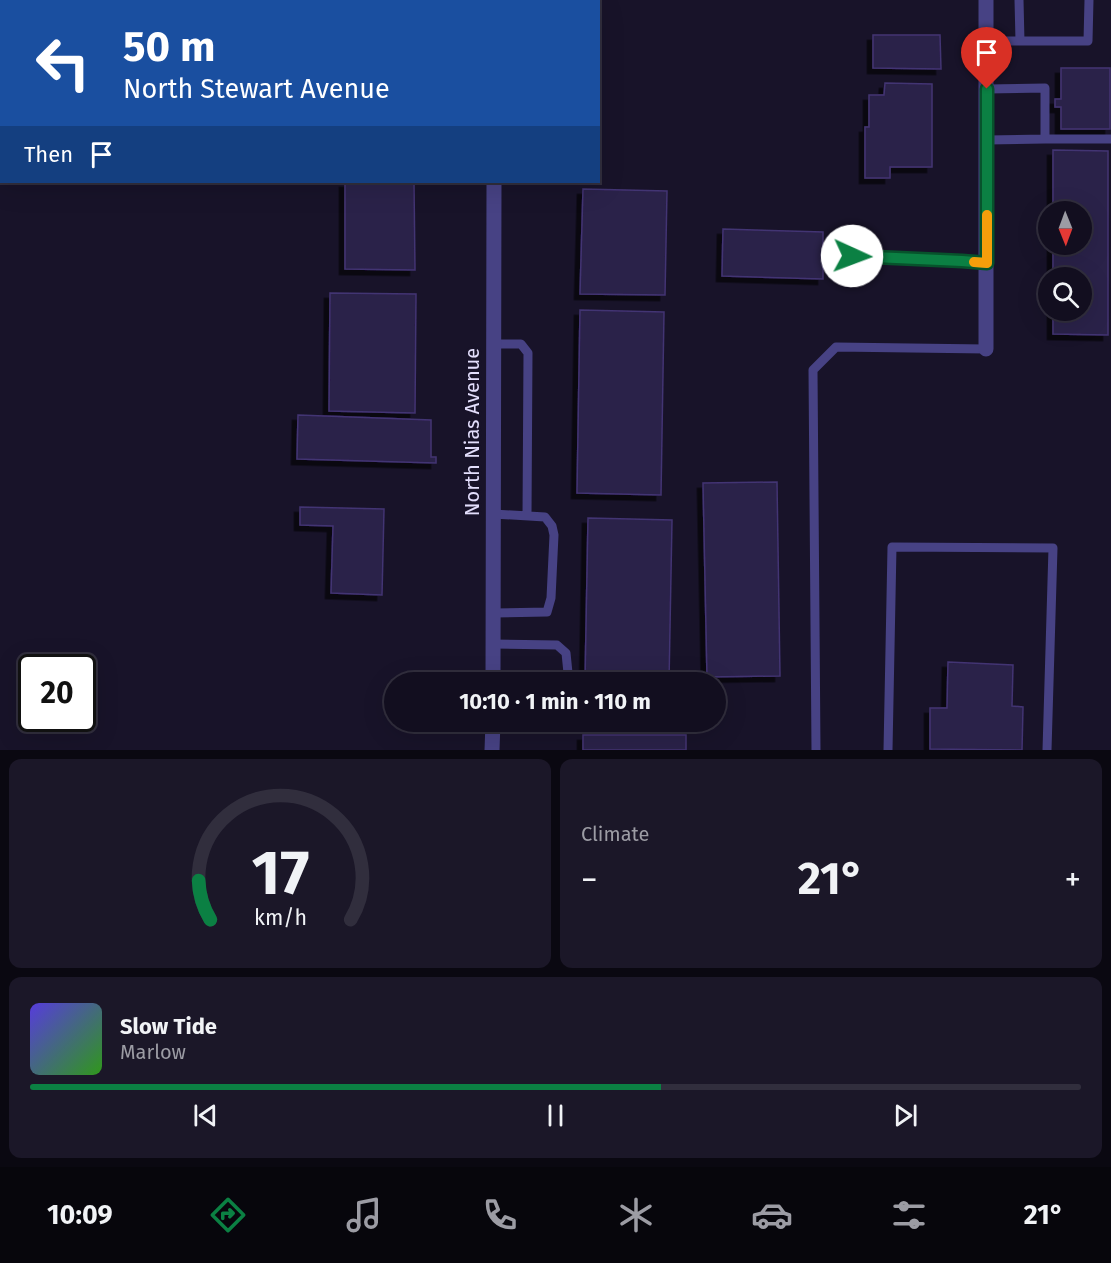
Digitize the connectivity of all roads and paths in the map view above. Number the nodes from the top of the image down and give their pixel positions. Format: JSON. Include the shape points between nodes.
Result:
{"nodes":[{"id":1,"x":986,"y":0,"type":"edge"},
{"id":2,"x":1019,"y":0,"type":"edge"},
{"id":3,"x":1089,"y":0,"type":"edge"},
{"id":4,"x":986,"y":41,"type":"junction"},
{"id":5,"x":1020,"y":41,"type":"junction"},
{"id":6,"x":987,"y":89,"type":"junction"},
{"id":7,"x":1045,"y":139,"type":"junction"},
{"id":8,"x":1111,"y":139,"type":"edge"},
{"id":9,"x":987,"y":140,"type":"junction"},
{"id":10,"x":494,"y":183,"type":"edge"},
{"id":11,"x":852,"y":256,"type":"dead end"},
{"id":12,"x":987,"y":263,"type":"junction"},
{"id":13,"x":493,"y":344,"type":"junction"},
{"id":14,"x":987,"y":349,"type":"joint"},
{"id":15,"x":493,"y":514,"type":"junction"},
{"id":16,"x":527,"y":516,"type":"junction"},
{"id":17,"x":493,"y":613,"type":"junction"},
{"id":18,"x":493,"y":644,"type":"junction"},
{"id":19,"x":493,"y":672,"type":"edge"},
{"id":20,"x":568,"y":672,"type":"edge"},
{"id":21,"x":492,"y":732,"type":"edge"},
{"id":22,"x":492,"y":750,"type":"edge"},
{"id":23,"x":816,"y":750,"type":"edge"},
{"id":24,"x":888,"y":750,"type":"edge"},
{"id":25,"x":1047,"y":750,"type":"edge"}],
"edges":[{"from":1,"to":4,"type":"street"},
{"from":2,"to":5,"type":"lane"},
{"from":3,"to":5,"type":"lane","via":[[1088,41]]},
{"from":4,"to":5,"type":"lane"},
{"from":4,"to":6,"type":"street"},
{"from":6,"to":7,"type":"lane","via":[[1045,88]]},
{"from":6,"to":9,"type":"street"},
{"from":7,"to":8,"type":"lane"},
{"from":7,"to":9,"type":"lane"},
{"from":9,"to":12,"type":"street"},
{"from":10,"to":13,"type":"street","name":"North Nias Avenue"},
{"from":11,"to":12,"type":"lane"},
{"from":12,"to":14,"type":"street"},
{"from":13,"to":15,"type":"street","name":"North Nias Avenue"},
{"from":13,"to":16,"type":"lane","via":[[521,344],[528,353]]},
{"from":14,"to":23,"type":"lane","via":[[836,347],[813,370]]},
{"from":15,"to":16,"type":"lane"},
{"from":15,"to":17,"type":"street","name":"North Nias Avenue"},
{"from":16,"to":17,"type":"lane","via":[[544,517],[554,535],[547,612]]},
{"from":17,"to":18,"type":"street","name":"North Nias Avenue"},
{"from":18,"to":19,"type":"street","name":"North Nias Avenue"},
{"from":18,"to":20,"type":"lane","via":[[557,645],[566,653]]},
{"from":21,"to":22,"type":"street"},
{"from":24,"to":25,"type":"lane","via":[[892,547],[1053,548]]}]}
